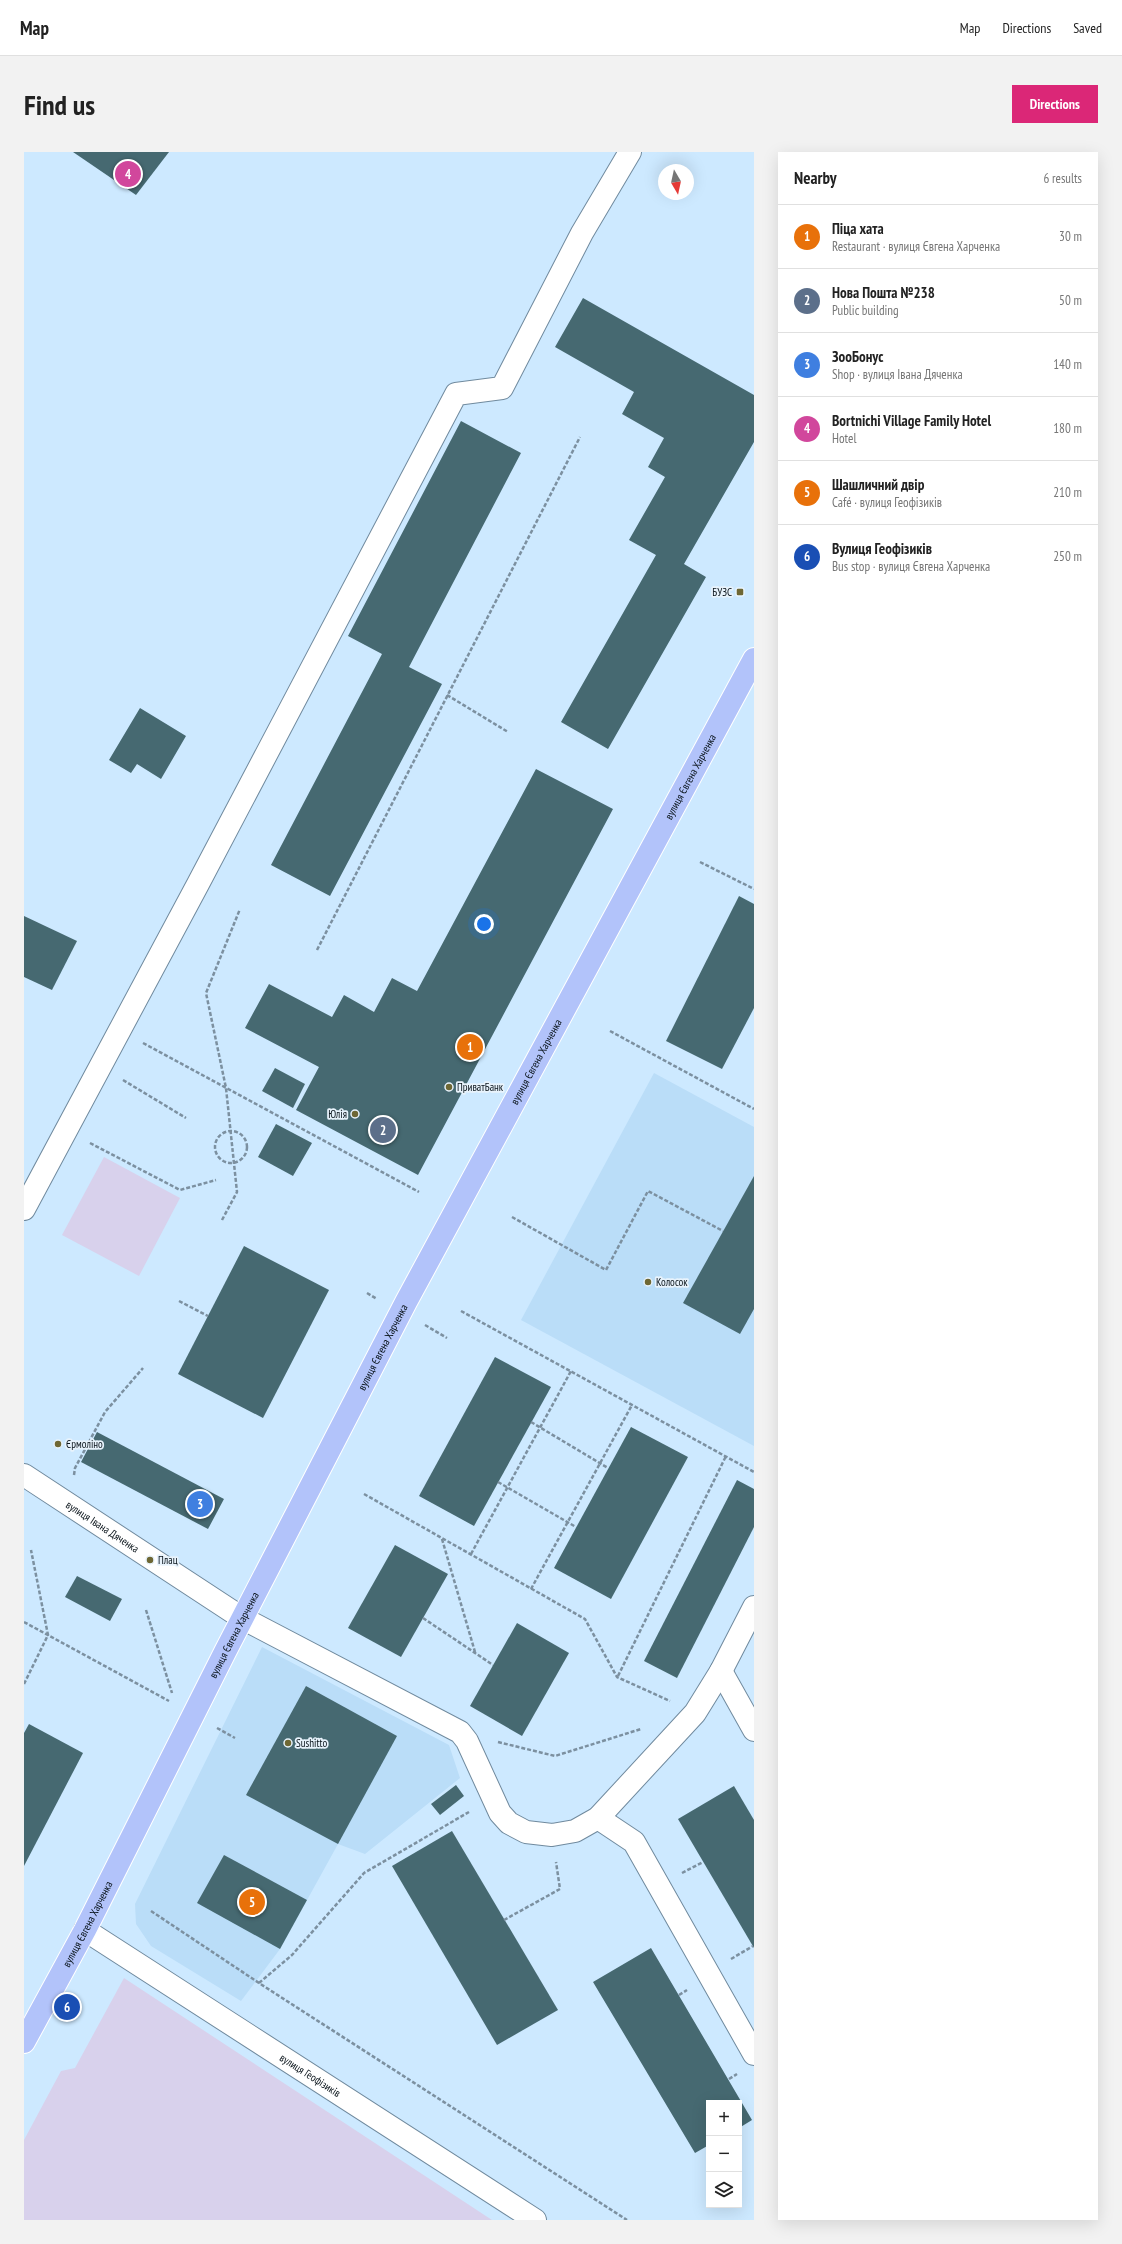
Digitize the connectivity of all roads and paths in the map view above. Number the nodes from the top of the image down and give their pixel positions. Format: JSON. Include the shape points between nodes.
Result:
{"nodes":[{"id":1,"x":630,"y":152,"type":"edge"},
{"id":2,"x":580,"y":437,"type":"dead end"},
{"id":3,"x":754,"y":659,"type":"edge"},
{"id":4,"x":447,"y":695,"type":"junction"},
{"id":5,"x":508,"y":732,"type":"dead end"},
{"id":6,"x":700,"y":862,"type":"dead end"},
{"id":7,"x":754,"y":889,"type":"edge"},
{"id":8,"x":240,"y":909,"type":"dead end"},
{"id":9,"x":317,"y":950,"type":"dead end"},
{"id":10,"x":120,"y":1030,"type":"junction"},
{"id":11,"x":610,"y":1032,"type":"dead end"},
{"id":12,"x":101,"y":1066,"type":"junction"},
{"id":13,"x":226,"y":1088,"type":"junction"},
{"id":14,"x":754,"y":1108,"type":"edge"},
{"id":15,"x":186,"y":1118,"type":"dead end"},
{"id":16,"x":66,"y":1130,"type":"junction"},
{"id":17,"x":230,"y":1131,"type":"junction"},
{"id":18,"x":234,"y":1164,"type":"junction"},
{"id":19,"x":216,"y":1180,"type":"dead end"},
{"id":20,"x":419,"y":1192,"type":"dead end"},
{"id":21,"x":24,"y":1209,"type":"edge"},
{"id":22,"x":512,"y":1217,"type":"dead end"},
{"id":23,"x":222,"y":1220,"type":"dead end"},
{"id":24,"x":723,"y":1231,"type":"dead end"},
{"id":25,"x":179,"y":1301,"type":"dead end"},
{"id":26,"x":461,"y":1311,"type":"dead end"},
{"id":27,"x":208,"y":1316,"type":"dead end"},
{"id":28,"x":144,"y":1368,"type":"dead end"},
{"id":29,"x":571,"y":1371,"type":"junction"},
{"id":30,"x":632,"y":1405,"type":"junction"},
{"id":31,"x":531,"y":1422,"type":"dead end"},
{"id":32,"x":540,"y":1427,"type":"junction"},
{"id":33,"x":726,"y":1456,"type":"junction"},
{"id":34,"x":600,"y":1463,"type":"junction"},
{"id":35,"x":608,"y":1468,"type":"dead end"},
{"id":36,"x":754,"y":1472,"type":"edge"},
{"id":37,"x":24,"y":1475,"type":"edge"},
{"id":38,"x":498,"y":1482,"type":"dead end"},
{"id":39,"x":507,"y":1488,"type":"junction"},
{"id":40,"x":364,"y":1494,"type":"dead end"},
{"id":41,"x":68,"y":1504,"type":"junction"},
{"id":42,"x":568,"y":1522,"type":"junction"},
{"id":43,"x":576,"y":1527,"type":"dead end"},
{"id":44,"x":442,"y":1538,"type":"junction"},
{"id":45,"x":32,"y":1550,"type":"dead end"},
{"id":46,"x":471,"y":1554,"type":"junction"},
{"id":47,"x":531,"y":1589,"type":"junction"},
{"id":48,"x":754,"y":1608,"type":"edge"},
{"id":49,"x":146,"y":1610,"type":"dead end"},
{"id":50,"x":242,"y":1618,"type":"junction"},
{"id":51,"x":423,"y":1618,"type":"dead end"},
{"id":52,"x":24,"y":1622,"type":"edge"},
{"id":53,"x":48,"y":1635,"type":"junction"},
{"id":54,"x":475,"y":1652,"type":"junction"},
{"id":55,"x":493,"y":1666,"type":"dead end"},
{"id":56,"x":721,"y":1671,"type":"junction"},
{"id":57,"x":617,"y":1677,"type":"junction"},
{"id":58,"x":24,"y":1684,"type":"edge"},
{"id":59,"x":185,"y":1710,"type":"junction"},
{"id":60,"x":696,"y":1713,"type":"junction"},
{"id":61,"x":644,"y":1729,"type":"dead end"},
{"id":62,"x":754,"y":1730,"type":"edge"},
{"id":63,"x":460,"y":1732,"type":"junction"},
{"id":64,"x":235,"y":1738,"type":"dead end"},
{"id":65,"x":493,"y":1798,"type":"junction"},
{"id":66,"x":598,"y":1818,"type":"junction"},
{"id":67,"x":552,"y":1835,"type":"junction"},
{"id":68,"x":151,"y":1911,"type":"dead end"},
{"id":69,"x":504,"y":1920,"type":"dead end"},
{"id":70,"x":85,"y":1930,"type":"junction"},
{"id":71,"x":259,"y":1984,"type":"junction"},
{"id":72,"x":24,"y":2042,"type":"edge"},
{"id":73,"x":754,"y":2054,"type":"edge"},
{"id":74,"x":536,"y":2220,"type":"edge"},
{"id":75,"x":627,"y":2220,"type":"edge"}],
"edges":[{"from":1,"to":10,"type":"street","via":[[582,233],[502,388],[456,394]]},
{"from":2,"to":4,"type":"path"},
{"from":3,"to":50,"type":"main road","name":"вулиця Євгена Харченка","via":[[409,1297]]},
{"from":4,"to":5,"type":"path"},
{"from":4,"to":9,"type":"path"},
{"from":6,"to":7,"type":"path"},
{"from":8,"to":13,"type":"path","via":[[206,993]]},
{"from":10,"to":12,"type":"street"},
{"from":10,"to":13,"type":"path"},
{"from":11,"to":14,"type":"path"},
{"from":12,"to":15,"type":"path"},
{"from":12,"to":16,"type":"street"},
{"from":13,"to":17,"type":"path"},
{"from":13,"to":20,"type":"path"},
{"from":16,"to":19,"type":"path","via":[[180,1190]]},
{"from":16,"to":21,"type":"street"},
{"from":17,"to":18,"type":"path"},
{"from":17,"to":18,"type":"path","via":[[241,1134],[247,1143],[244,1158]]},
{"from":17,"to":18,"type":"path","via":[[217,1139],[215,1150],[220,1160]]},
{"from":18,"to":23,"type":"path","via":[[237,1192]]},
{"from":22,"to":24,"type":"path","via":[[606,1270],[648,1191]]},
{"from":25,"to":27,"type":"path"},
{"from":26,"to":29,"type":"path"},
{"from":28,"to":41,"type":"path","via":[[105,1412],[75,1468]]},
{"from":29,"to":30,"type":"path"},
{"from":29,"to":32,"type":"path"},
{"from":30,"to":33,"type":"path"},
{"from":30,"to":34,"type":"path"},
{"from":31,"to":32,"type":"path"},
{"from":32,"to":34,"type":"path"},
{"from":32,"to":39,"type":"path"},
{"from":33,"to":36,"type":"path"},
{"from":33,"to":57,"type":"path"},
{"from":34,"to":35,"type":"path"},
{"from":34,"to":42,"type":"path"},
{"from":37,"to":41,"type":"street","name":"вулиця Івана Дяченка"},
{"from":38,"to":39,"type":"path"},
{"from":39,"to":42,"type":"path"},
{"from":39,"to":46,"type":"path"},
{"from":40,"to":44,"type":"path"},
{"from":41,"to":50,"type":"street","name":"вулиця Івана Дяченка"},
{"from":42,"to":43,"type":"path"},
{"from":42,"to":47,"type":"path"},
{"from":44,"to":46,"type":"path"},
{"from":44,"to":54,"type":"path"},
{"from":45,"to":53,"type":"path"},
{"from":46,"to":47,"type":"path"},
{"from":47,"to":57,"type":"path","via":[[585,1619]]},
{"from":48,"to":56,"type":"street"},
{"from":49,"to":59,"type":"path"},
{"from":50,"to":59,"type":"main road","name":"вулиця Євгена Харченка"},
{"from":50,"to":63,"type":"street","name":"вулиця Івана Дяченка"},
{"from":51,"to":54,"type":"path"},
{"from":52,"to":53,"type":"path"},
{"from":53,"to":58,"type":"path"},
{"from":53,"to":59,"type":"path"},
{"from":54,"to":55,"type":"path"},
{"from":56,"to":60,"type":"street"},
{"from":56,"to":62,"type":"street"},
{"from":57,"to":60,"type":"path"},
{"from":59,"to":64,"type":"path"},
{"from":59,"to":70,"type":"main road","name":"вулиця Євгена Харченка"},
{"from":60,"to":66,"type":"street"},
{"from":61,"to":63,"type":"path","via":[[555,1756]]},
{"from":63,"to":65,"type":"street","via":[[467,1741]]},
{"from":65,"to":67,"type":"street","via":[[500,1813],[509,1823],[526,1832]]},
{"from":65,"to":71,"type":"path","via":[[364,1873],[292,1956]]},
{"from":66,"to":67,"type":"street","via":[[575,1831]]},
{"from":66,"to":73,"type":"street","via":[[634,1842]]},
{"from":67,"to":69,"type":"path","via":[[560,1889]]},
{"from":68,"to":71,"type":"path"},
{"from":70,"to":72,"type":"main road","name":"вулиця Євгена Харченка"},
{"from":70,"to":74,"type":"street","name":"вулиця Геофізиків"},
{"from":71,"to":75,"type":"path"}]}
